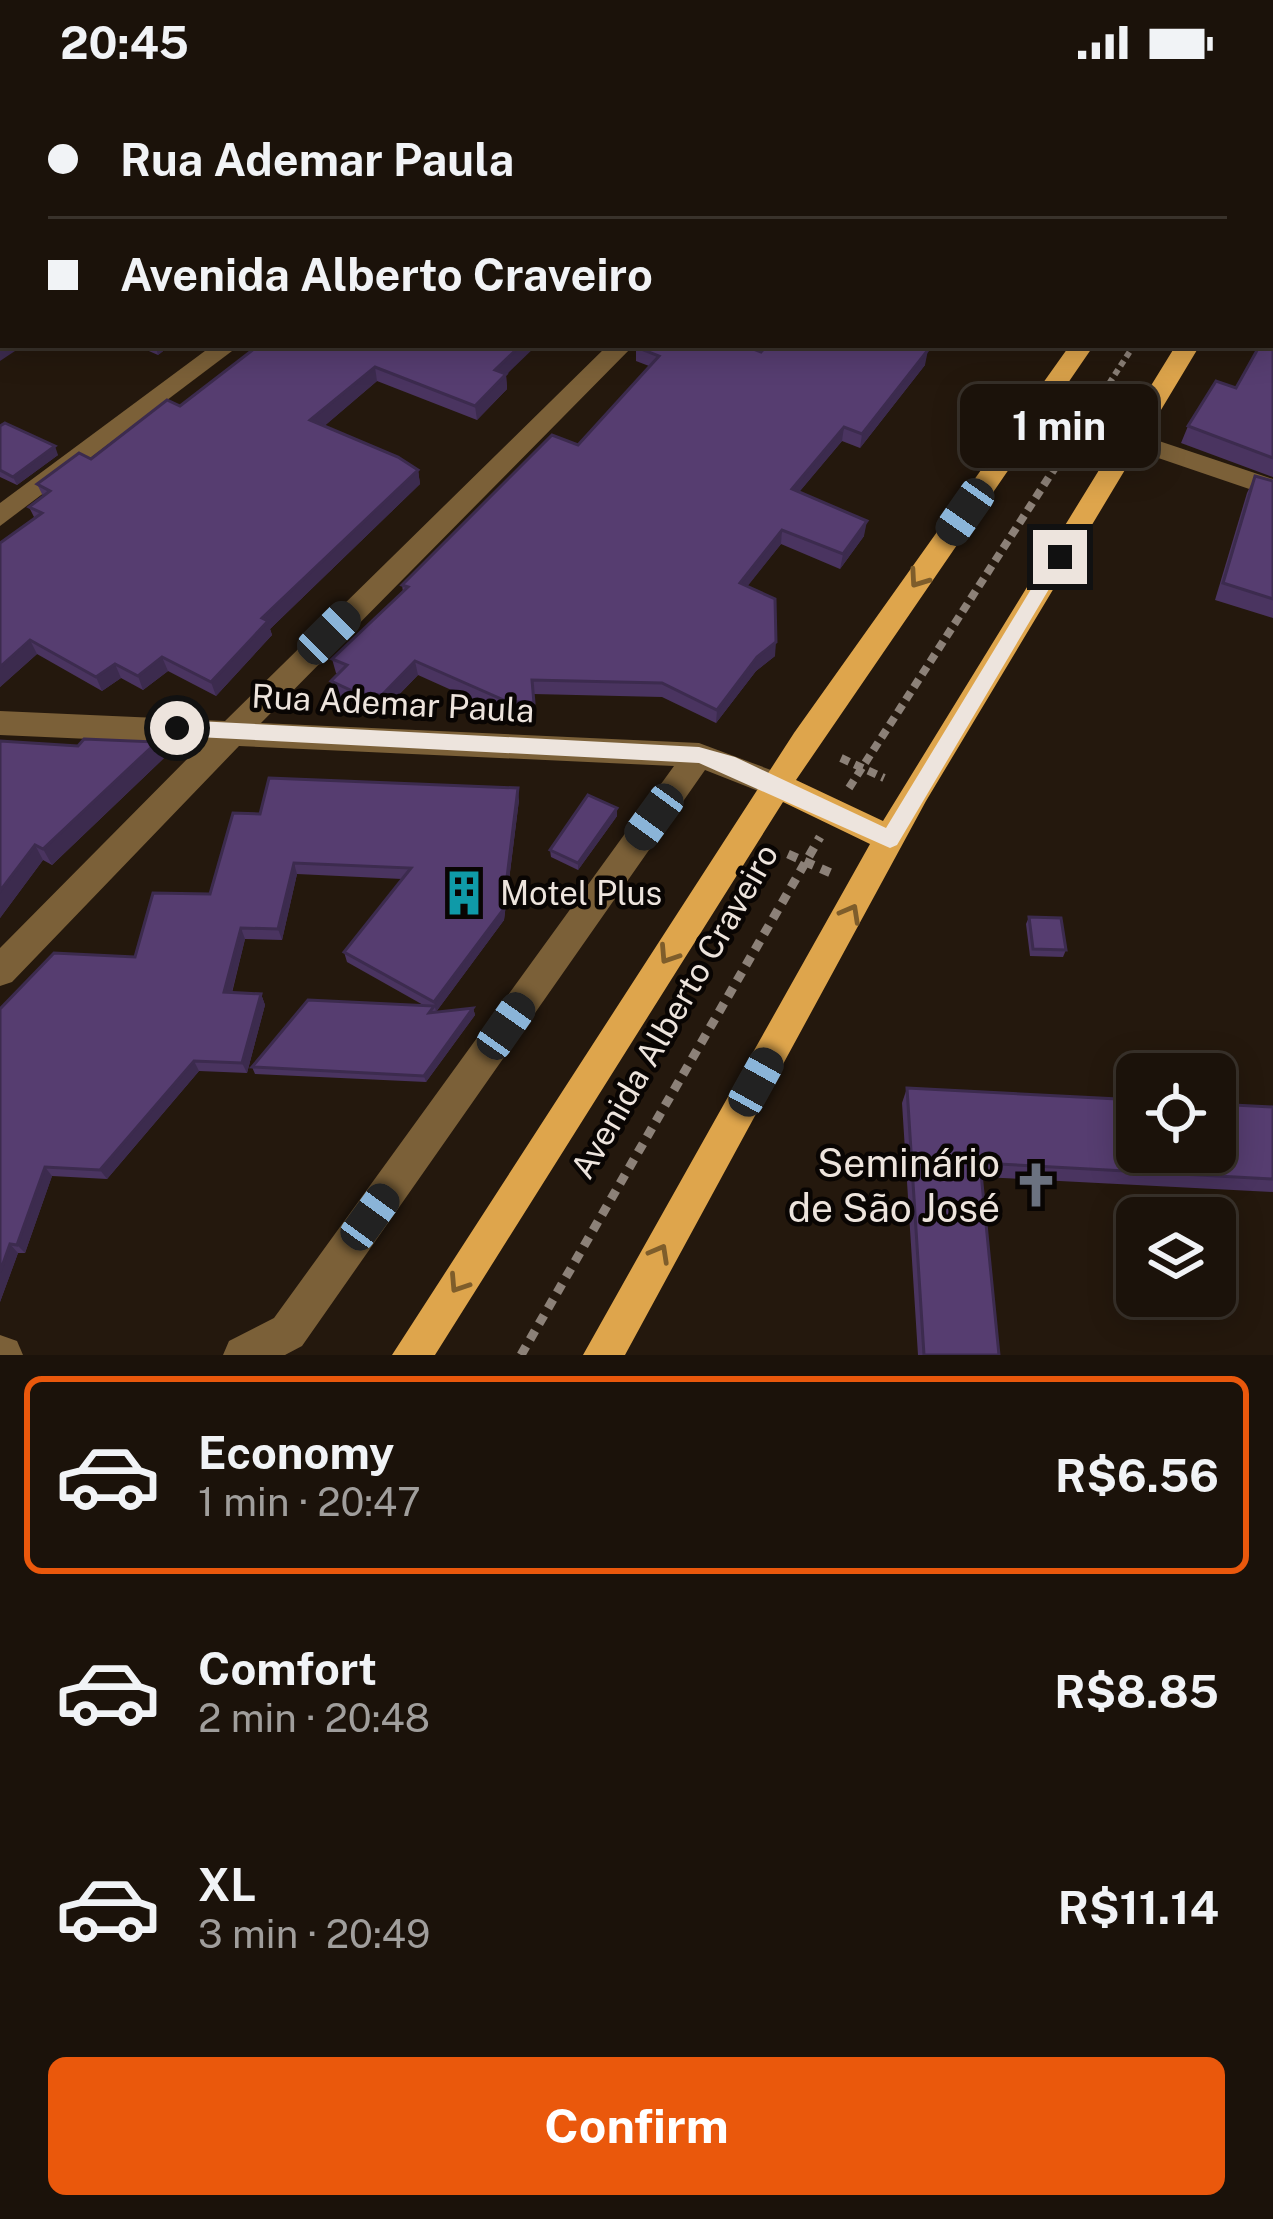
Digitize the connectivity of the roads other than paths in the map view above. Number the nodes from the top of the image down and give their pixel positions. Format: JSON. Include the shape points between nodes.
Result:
{"nodes":[{"id":1,"x":224,"y":348,"type":"edge"},
{"id":2,"x":619,"y":348,"type":"edge"},
{"id":3,"x":1075,"y":348,"type":"edge"},
{"id":4,"x":1186,"y":348,"type":"edge"},
{"id":5,"x":1132,"y":440,"type":"junction"},
{"id":6,"x":1273,"y":488,"type":"edge"},
{"id":7,"x":0,"y":517,"type":"edge"},
{"id":8,"x":0,"y":723,"type":"edge"},
{"id":9,"x":233,"y":731,"type":"junction"},
{"id":10,"x":699,"y":755,"type":"junction"},
{"id":11,"x":776,"y":785,"type":"junction"},
{"id":12,"x":890,"y":839,"type":"junction"},
{"id":13,"x":0,"y":971,"type":"edge"},
{"id":14,"x":243,"y":1355,"type":"edge"},
{"id":15,"x":412,"y":1355,"type":"edge"},
{"id":16,"x":603,"y":1355,"type":"edge"}],
"edges":[{"from":1,"to":7,"type":"street"},
{"from":2,"to":9,"type":"street"},
{"from":3,"to":11,"type":"main road","name":"Avenida Alberto Craveiro","one_way":true},
{"from":4,"to":5,"type":"main road"},
{"from":5,"to":6,"type":"street"},
{"from":5,"to":12,"type":"main road"},
{"from":8,"to":9,"type":"street","name":"Rua Ademar Paula"},
{"from":9,"to":10,"type":"street","name":"Rua Ademar Paula"},
{"from":9,"to":13,"type":"street"},
{"from":10,"to":11,"type":"street","name":"Rua Ademar Paula"},
{"from":10,"to":14,"type":"street","via":[[288,1332]]},
{"from":11,"to":12,"type":"main road"},
{"from":11,"to":15,"type":"main road","name":"Avenida Alberto Craveiro","one_way":true},
{"from":16,"to":12,"type":"main road","one_way":true}]}
